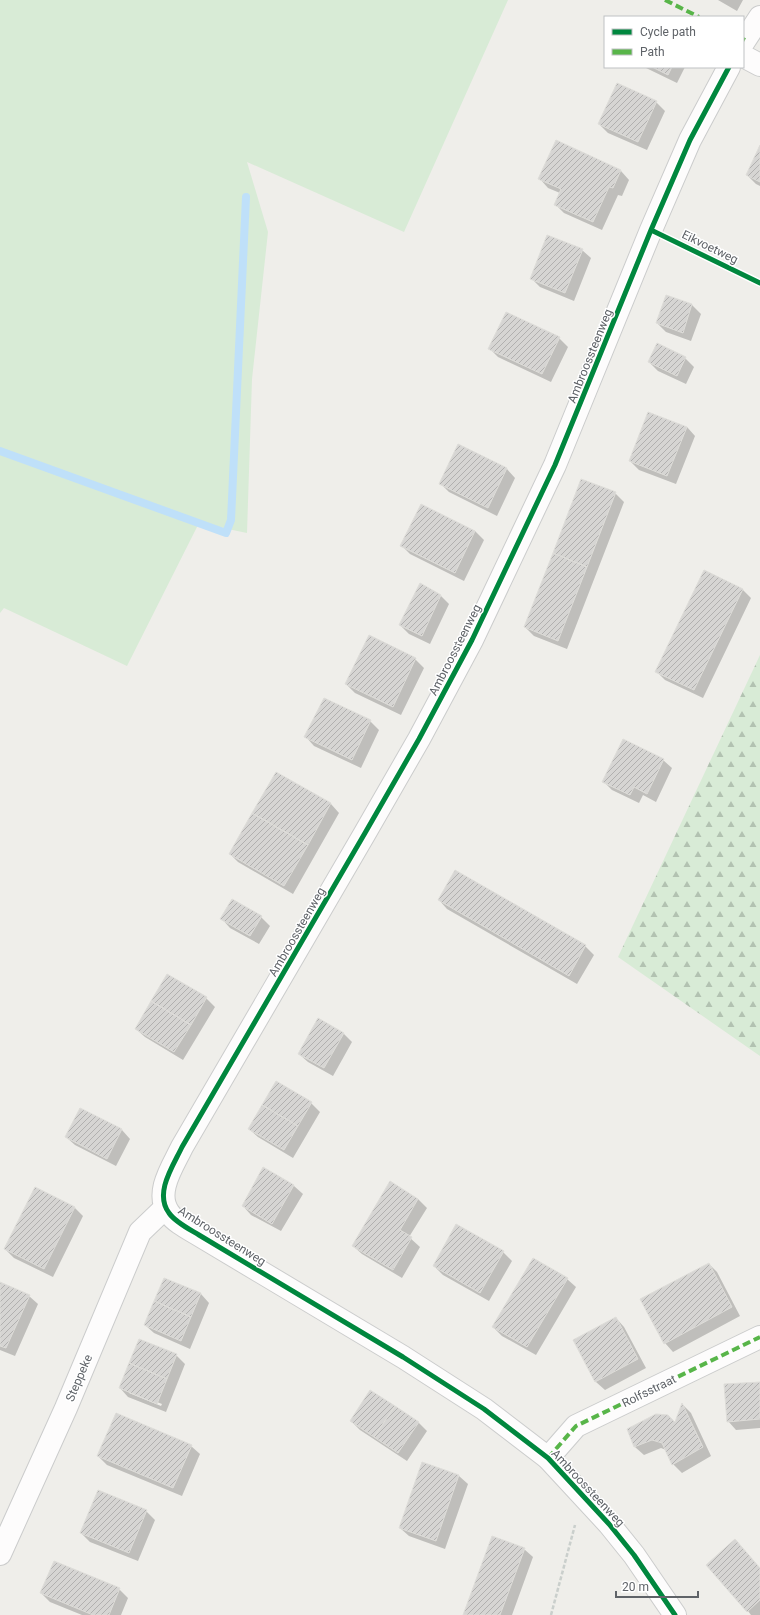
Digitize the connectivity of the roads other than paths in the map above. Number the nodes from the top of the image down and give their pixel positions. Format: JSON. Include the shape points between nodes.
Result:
{"nodes":[{"id":1,"x":760,"y":17,"type":"edge"},
{"id":2,"x":744,"y":41,"type":"edge"},
{"id":3,"x":744,"y":57,"type":"edge"},
{"id":4,"x":760,"y":65,"type":"edge"},
{"id":5,"x":728,"y":68,"type":"edge"},
{"id":6,"x":165,"y":1208,"type":"junction"},
{"id":7,"x":760,"y":1337,"type":"edge"},
{"id":8,"x":548,"y":1458,"type":"junction"},
{"id":9,"x":0,"y":1554,"type":"edge"},
{"id":10,"x":675,"y":1615,"type":"edge"}],
"edges":[{"from":1,"to":2,"type":"street"},
{"from":3,"to":4,"type":"street"},
{"from":5,"to":6,"type":"street","name":"Ambroossteenweg","via":[[690,140],[555,465],[472,640],[419,739],[182,1147],[166,1183],[163,1198]]},
{"from":6,"to":8,"type":"street","name":"Ambroossteenweg","via":[[169,1214],[198,1235],[403,1357],[484,1409]]},
{"from":6,"to":9,"type":"street","name":"Steppeke","via":[[140,1232],[66,1408]]},
{"from":7,"to":8,"type":"street","name":"Rolfsstraat","via":[[576,1426]]},
{"from":8,"to":10,"type":"street","name":"Ambroossteenweg","via":[[609,1524],[634,1555]]}]}
